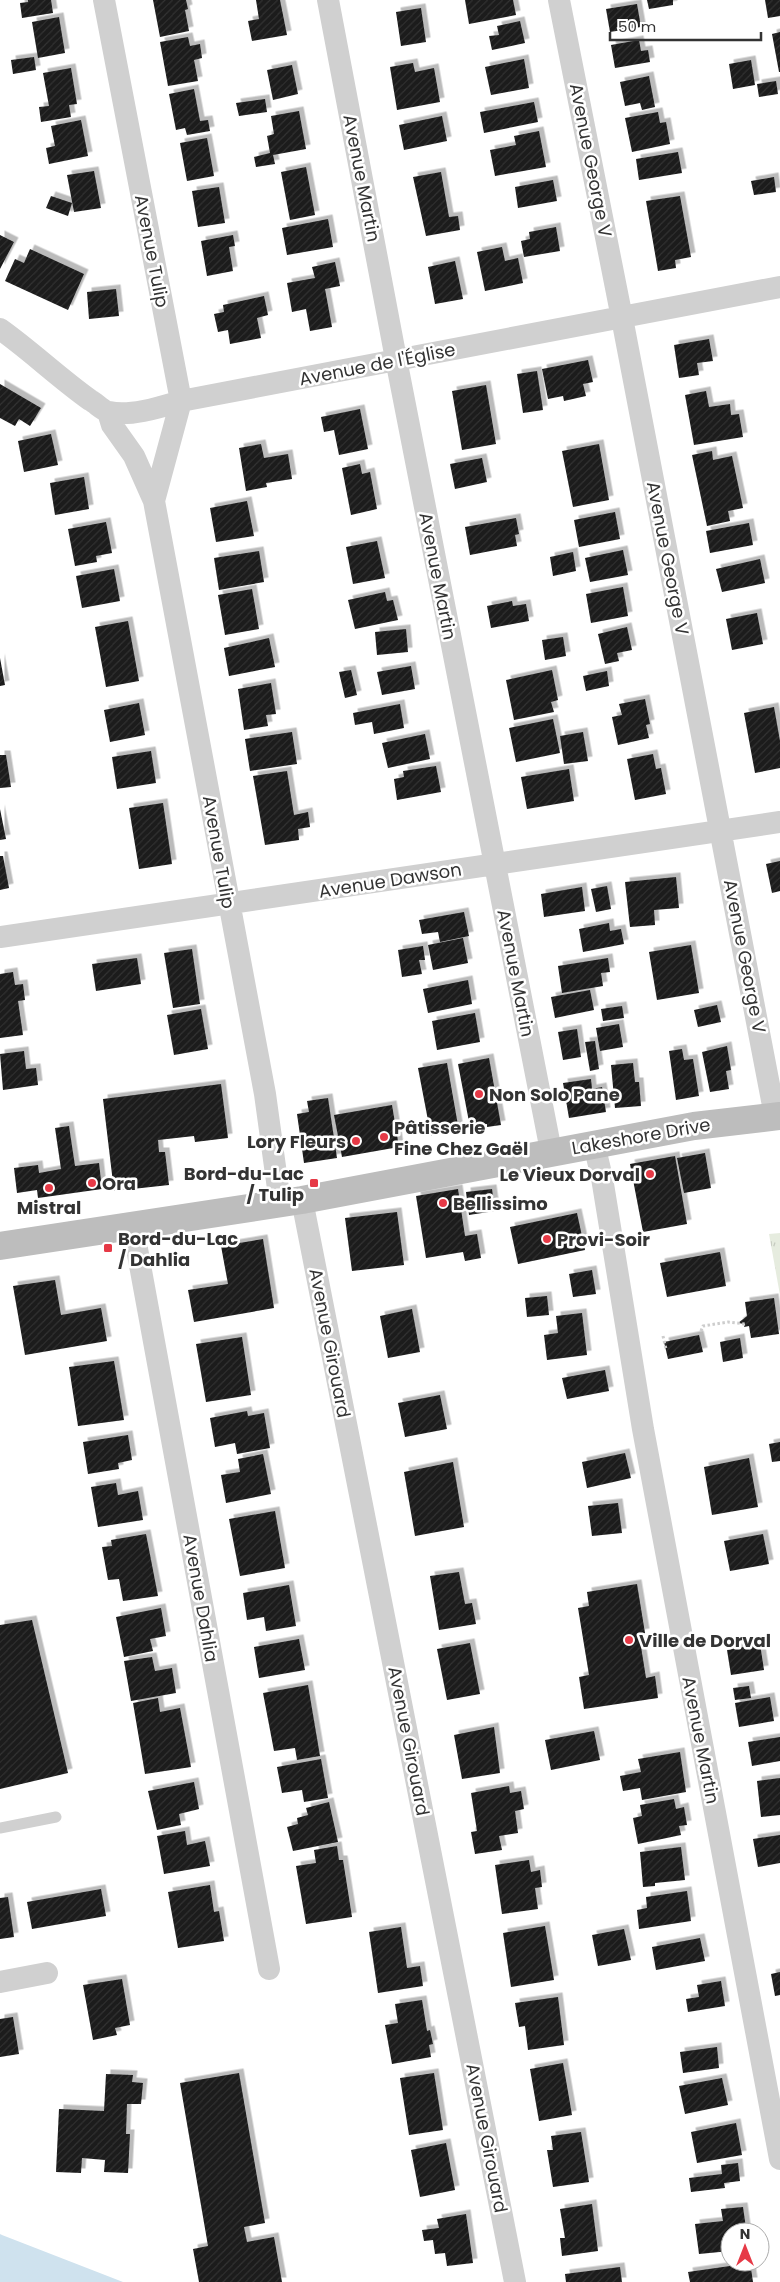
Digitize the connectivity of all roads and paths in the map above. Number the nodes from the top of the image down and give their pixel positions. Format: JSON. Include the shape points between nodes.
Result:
{"nodes":[{"id":1,"x":104,"y":0,"type":"edge"},
{"id":2,"x":328,"y":0,"type":"edge"},
{"id":3,"x":559,"y":0,"type":"edge"},
{"id":4,"x":780,"y":287,"type":"edge"},
{"id":5,"x":622,"y":318,"type":"junction"},
{"id":6,"x":0,"y":329,"type":"edge"},
{"id":7,"x":396,"y":359,"type":"junction"},
{"id":8,"x":181,"y":401,"type":"junction"},
{"id":9,"x":108,"y":412,"type":"junction"},
{"id":10,"x":154,"y":501,"type":"junction"},
{"id":11,"x":780,"y":822,"type":"edge"},
{"id":12,"x":720,"y":830,"type":"junction"},
{"id":13,"x":495,"y":864,"type":"junction"},
{"id":14,"x":228,"y":904,"type":"junction"},
{"id":15,"x":0,"y":937,"type":"edge"},
{"id":16,"x":777,"y":1116,"type":"edge"},
{"id":17,"x":594,"y":1144,"type":"junction"},
{"id":18,"x":551,"y":1151,"type":"junction"},
{"id":19,"x":291,"y":1201,"type":"junction"},
{"id":20,"x":133,"y":1227,"type":"junction"},
{"id":21,"x":0,"y":1246,"type":"edge"},
{"id":22,"x":745,"y":1324,"type":"dead end"},
{"id":23,"x":701,"y":1331,"type":"dead end"},
{"id":24,"x":663,"y":1336,"type":"dead end"},
{"id":25,"x":666,"y":1349,"type":"dead end"},
{"id":26,"x":56,"y":1817,"type":"dead end"},
{"id":27,"x":0,"y":1828,"type":"edge"},
{"id":28,"x":269,"y":1969,"type":"dead end"},
{"id":29,"x":47,"y":1973,"type":"dead end"},
{"id":30,"x":0,"y":1982,"type":"edge"},
{"id":31,"x":780,"y":2159,"type":"edge"},
{"id":32,"x":515,"y":2282,"type":"edge"}],
"edges":[{"from":1,"to":8,"type":"street","name":"Avenue Tulip"},
{"from":2,"to":7,"type":"street","name":"Avenue Martin"},
{"from":3,"to":5,"type":"street","name":"Avenue George V"},
{"from":4,"to":5,"type":"street","name":"Avenue de l'Église"},
{"from":5,"to":7,"type":"street","name":"Avenue de l'Église"},
{"from":5,"to":12,"type":"street","name":"Avenue George V"},
{"from":6,"to":9,"type":"street"},
{"from":7,"to":8,"type":"street","name":"Avenue de l'Église"},
{"from":7,"to":13,"type":"street","name":"Avenue Martin"},
{"from":8,"to":9,"type":"street","name":"Avenue de l'Église","via":[[149,410]]},
{"from":8,"to":10,"type":"street","name":"Avenue Tulip"},
{"from":9,"to":10,"type":"street","name":"Avenue Tulip","via":[[112,425],[134,456]]},
{"from":10,"to":14,"type":"street","name":"Avenue Tulip"},
{"from":11,"to":12,"type":"street","name":"Avenue Dawson"},
{"from":12,"to":13,"type":"street","name":"Avenue Dawson"},
{"from":12,"to":16,"type":"street","name":"Avenue George V"},
{"from":13,"to":14,"type":"street","name":"Avenue Dawson"},
{"from":13,"to":18,"type":"street","name":"Avenue Martin"},
{"from":14,"to":15,"type":"street","name":"Avenue Dawson"},
{"from":14,"to":19,"type":"street","name":"Avenue Tulip","via":[[264,1094]]},
{"from":16,"to":17,"type":"street","name":"Lakeshore Drive","via":[[694,1126]]},
{"from":17,"to":18,"type":"street","name":"Lakeshore Drive"},
{"from":17,"to":31,"type":"street","name":"Avenue Martin","via":[[643,1428]]},
{"from":18,"to":19,"type":"street","name":"Lakeshore Drive"},
{"from":19,"to":20,"type":"street","name":"Lakeshore Drive"},
{"from":19,"to":32,"type":"street","name":"Avenue Girouard"},
{"from":20,"to":21,"type":"street","name":"Lakeshore Drive"},
{"from":20,"to":28,"type":"street","name":"Avenue Dahlia"},
{"from":22,"to":23,"type":"path","via":[[728,1322],[703,1326]]},
{"from":24,"to":25,"type":"path"},
{"from":26,"to":27,"type":"lane"},
{"from":29,"to":30,"type":"street"}]}
